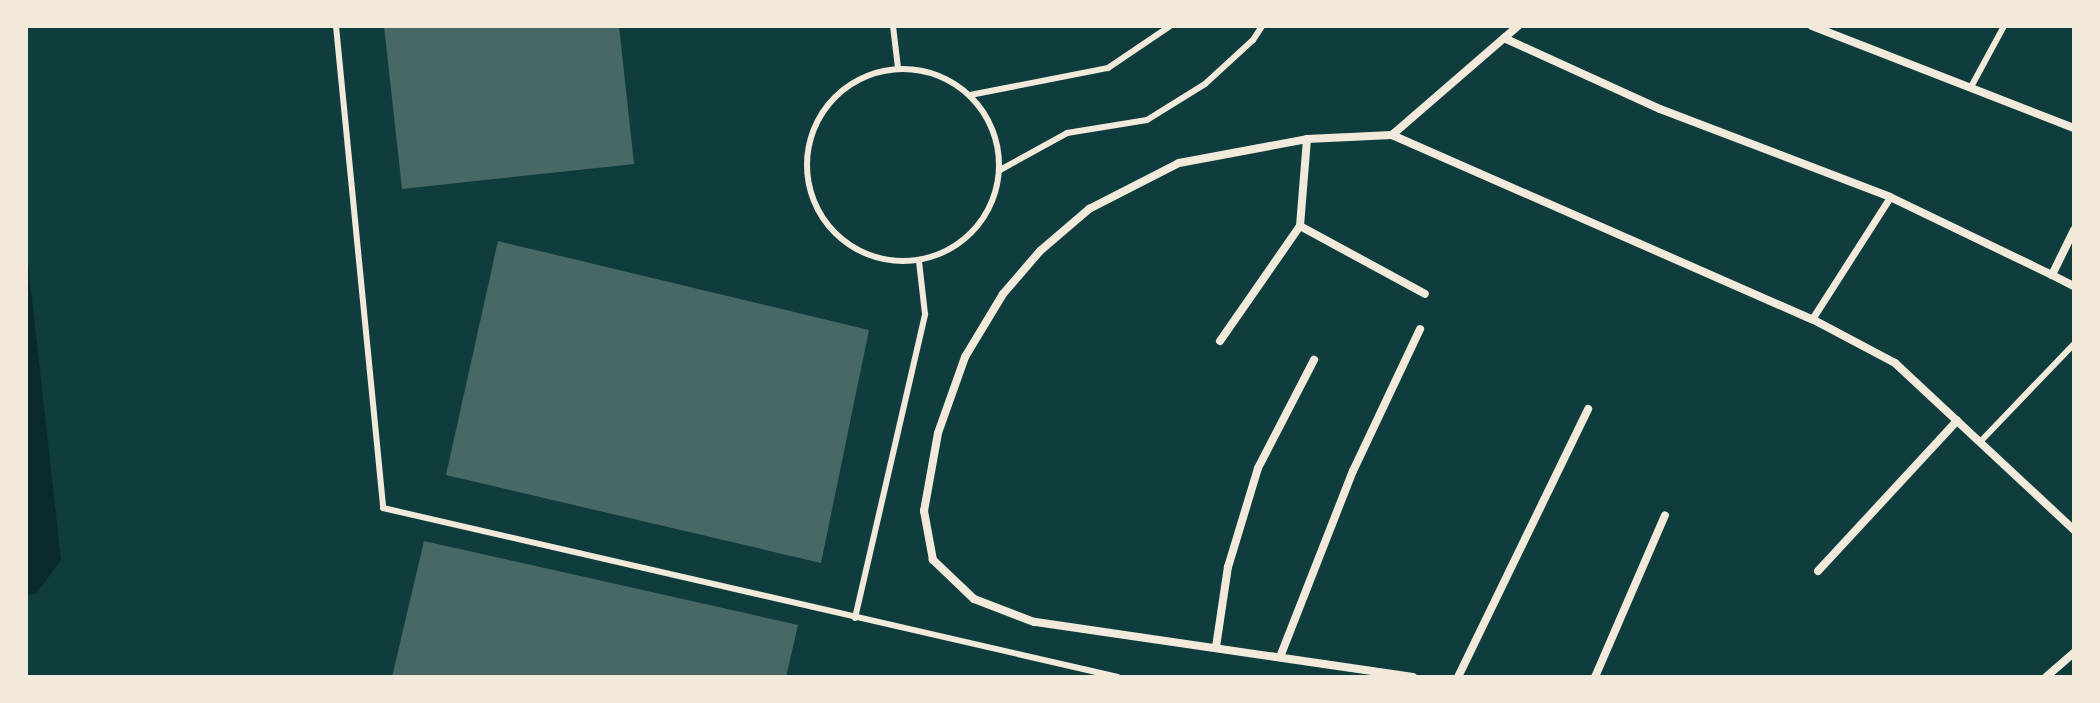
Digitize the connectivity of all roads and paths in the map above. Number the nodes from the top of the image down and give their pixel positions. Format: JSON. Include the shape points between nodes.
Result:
{"nodes":[{"id":1,"x":336,"y":26,"type":"edge"},
{"id":2,"x":893,"y":26,"type":"edge"},
{"id":3,"x":1170,"y":26,"type":"edge"},
{"id":4,"x":1262,"y":26,"type":"edge"},
{"id":5,"x":1518,"y":26,"type":"edge"},
{"id":6,"x":1812,"y":26,"type":"edge"},
{"id":7,"x":2004,"y":26,"type":"edge"},
{"id":8,"x":1504,"y":38,"type":"junction"},
{"id":9,"x":898,"y":68,"type":"junction"},
{"id":10,"x":1971,"y":87,"type":"junction"},
{"id":11,"x":970,"y":95,"type":"junction"},
{"id":12,"x":2074,"y":128,"type":"edge"},
{"id":13,"x":1392,"y":135,"type":"junction"},
{"id":14,"x":1307,"y":139,"type":"junction"},
{"id":15,"x":1000,"y":170,"type":"junction"},
{"id":16,"x":1890,"y":197,"type":"junction"},
{"id":17,"x":1300,"y":226,"type":"junction"},
{"id":18,"x":2074,"y":230,"type":"edge"},
{"id":19,"x":919,"y":261,"type":"junction"},
{"id":20,"x":2052,"y":275,"type":"junction"},
{"id":21,"x":2074,"y":286,"type":"edge"},
{"id":22,"x":1425,"y":294,"type":"dead end"},
{"id":23,"x":1812,"y":319,"type":"junction"},
{"id":24,"x":1420,"y":329,"type":"dead end"},
{"id":25,"x":1220,"y":341,"type":"dead end"},
{"id":26,"x":2074,"y":344,"type":"edge"},
{"id":27,"x":1314,"y":360,"type":"dead end"},
{"id":28,"x":1588,"y":409,"type":"dead end"},
{"id":29,"x":1957,"y":421,"type":"junction"},
{"id":30,"x":1980,"y":442,"type":"junction"},
{"id":31,"x":1665,"y":515,"type":"dead end"},
{"id":32,"x":2074,"y":530,"type":"edge"},
{"id":33,"x":1818,"y":571,"type":"dead end"},
{"id":34,"x":855,"y":618,"type":"junction"},
{"id":35,"x":1216,"y":647,"type":"junction"},
{"id":36,"x":2074,"y":653,"type":"edge"},
{"id":37,"x":1280,"y":657,"type":"junction"},
{"id":38,"x":1118,"y":677,"type":"edge"},
{"id":39,"x":1413,"y":677,"type":"edge"},
{"id":40,"x":1458,"y":677,"type":"edge"},
{"id":41,"x":1595,"y":677,"type":"edge"},
{"id":42,"x":2046,"y":677,"type":"edge"}],
"edges":[{"from":1,"to":34,"type":"lane","via":[[383,508]]},
{"from":2,"to":9,"type":"lane"},
{"from":3,"to":11,"type":"lane","via":[[1108,68]]},
{"from":4,"to":15,"type":"lane","via":[[1205,84],[1147,120],[1067,133]]},
{"from":5,"to":8,"type":"street"},
{"from":6,"to":10,"type":"street"},
{"from":7,"to":10,"type":"lane"},
{"from":8,"to":13,"type":"street"},
{"from":8,"to":16,"type":"street","via":[[1660,109]]},
{"from":9,"to":11,"type":"lane","via":[[949,79]]},
{"from":9,"to":19,"type":"lane","via":[[867,74],[840,90],[819,114],[808,144],[806,175],[815,206],[832,232],[858,251],[888,260]]},
{"from":10,"to":12,"type":"street"},
{"from":11,"to":15,"type":"lane","via":[[987,117]]},
{"from":13,"to":14,"type":"street"},
{"from":13,"to":23,"type":"street"},
{"from":14,"to":17,"type":"street"},
{"from":14,"to":35,"type":"street","via":[[1179,163],[1089,209],[1040,251],[1003,294],[965,357],[938,433],[924,511],[933,560],[974,599],[1034,622]]},
{"from":15,"to":19,"type":"lane","via":[[992,202],[975,229],[950,250]]},
{"from":16,"to":20,"type":"street"},
{"from":16,"to":23,"type":"street"},
{"from":17,"to":22,"type":"street"},
{"from":17,"to":25,"type":"street"},
{"from":18,"to":20,"type":"street"},
{"from":19,"to":34,"type":"lane","via":[[925,314]]},
{"from":20,"to":21,"type":"street"},
{"from":23,"to":29,"type":"street","via":[[1895,363]]},
{"from":24,"to":37,"type":"street","via":[[1353,471]]},
{"from":26,"to":30,"type":"lane"},
{"from":27,"to":35,"type":"street","via":[[1258,468],[1228,567]]},
{"from":28,"to":40,"type":"street"},
{"from":29,"to":30,"type":"street"},
{"from":29,"to":33,"type":"street"},
{"from":30,"to":32,"type":"street"},
{"from":31,"to":41,"type":"street"},
{"from":34,"to":38,"type":"lane"},
{"from":35,"to":37,"type":"street"},
{"from":36,"to":42,"type":"street"},
{"from":37,"to":39,"type":"street"}]}
